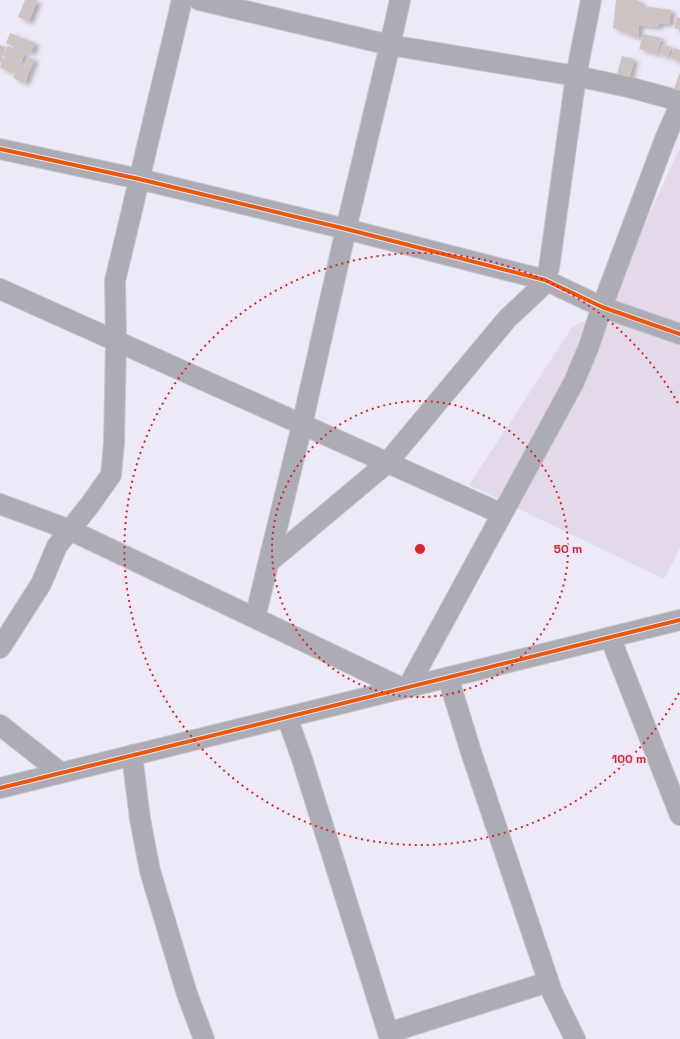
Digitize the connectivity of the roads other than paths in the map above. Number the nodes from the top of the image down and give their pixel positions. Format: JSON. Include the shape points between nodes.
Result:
{"nodes":[{"id":1,"x":182,"y":0,"type":"edge"},
{"id":2,"x":199,"y":0,"type":"edge"},
{"id":3,"x":400,"y":0,"type":"edge"},
{"id":4,"x":591,"y":0,"type":"edge"},
{"id":5,"x":390,"y":45,"type":"junction"},
{"id":6,"x":576,"y":76,"type":"junction"},
{"id":7,"x":680,"y":101,"type":"edge"},
{"id":8,"x":680,"y":105,"type":"edge"},
{"id":9,"x":0,"y":149,"type":"edge"},
{"id":10,"x":139,"y":179,"type":"junction"},
{"id":11,"x":346,"y":229,"type":"junction"},
{"id":12,"x":545,"y":280,"type":"junction"},
{"id":13,"x":0,"y":289,"type":"edge"},
{"id":14,"x":602,"y":307,"type":"junction"},
{"id":15,"x":680,"y":334,"type":"edge"},
{"id":16,"x":116,"y":341,"type":"junction"},
{"id":17,"x":302,"y":425,"type":"junction"},
{"id":18,"x":386,"y":463,"type":"junction"},
{"id":19,"x":0,"y":504,"type":"edge"},
{"id":20,"x":502,"y":514,"type":"junction"},
{"id":21,"x":70,"y":530,"type":"junction"},
{"id":22,"x":269,"y":562,"type":"junction"},
{"id":23,"x":256,"y":618,"type":"junction"},
{"id":24,"x":680,"y":620,"type":"edge"},
{"id":25,"x":610,"y":637,"type":"junction"},
{"id":26,"x":0,"y":648,"type":"edge"},
{"id":27,"x":448,"y":677,"type":"junction"},
{"id":28,"x":405,"y":688,"type":"junction"},
{"id":29,"x":287,"y":717,"type":"junction"},
{"id":30,"x":0,"y":725,"type":"edge"},
{"id":31,"x":132,"y":755,"type":"junction"},
{"id":32,"x":61,"y":773,"type":"junction"},
{"id":33,"x":0,"y":788,"type":"edge"},
{"id":34,"x":680,"y":815,"type":"edge"},
{"id":35,"x":548,"y":982,"type":"junction"},
{"id":36,"x":389,"y":1036,"type":"edge"},
{"id":37,"x":204,"y":1039,"type":"edge"},
{"id":38,"x":575,"y":1039,"type":"edge"}],
"edges":[{"from":1,"to":10,"type":"street"},
{"from":2,"to":5,"type":"street"},
{"from":3,"to":5,"type":"street"},
{"from":4,"to":6,"type":"street"},
{"from":5,"to":6,"type":"street"},
{"from":5,"to":11,"type":"street"},
{"from":6,"to":7,"type":"street"},
{"from":6,"to":12,"type":"street","via":[[549,268]]},
{"from":8,"to":14,"type":"street"},
{"from":9,"to":10,"type":"street"},
{"from":10,"to":11,"type":"street"},
{"from":10,"to":16,"type":"street","via":[[115,281]]},
{"from":11,"to":12,"type":"street"},
{"from":11,"to":17,"type":"street"},
{"from":12,"to":14,"type":"street"},
{"from":12,"to":18,"type":"street","via":[[508,319]]},
{"from":13,"to":16,"type":"street"},
{"from":14,"to":15,"type":"street"},
{"from":14,"to":20,"type":"street","via":[[590,346],[574,382]]},
{"from":16,"to":17,"type":"street"},
{"from":16,"to":21,"type":"street","via":[[111,475]]},
{"from":17,"to":18,"type":"street"},
{"from":17,"to":22,"type":"street"},
{"from":18,"to":20,"type":"street"},
{"from":18,"to":22,"type":"street"},
{"from":19,"to":21,"type":"street"},
{"from":20,"to":28,"type":"street"},
{"from":21,"to":23,"type":"street"},
{"from":21,"to":26,"type":"street","via":[[57,546],[41,584]]},
{"from":22,"to":23,"type":"street"},
{"from":23,"to":28,"type":"street"},
{"from":24,"to":25,"type":"street"},
{"from":25,"to":27,"type":"street"},
{"from":25,"to":34,"type":"street"},
{"from":27,"to":28,"type":"street"},
{"from":27,"to":35,"type":"street"},
{"from":28,"to":29,"type":"street"},
{"from":29,"to":31,"type":"street"},
{"from":29,"to":36,"type":"street"},
{"from":30,"to":32,"type":"street"},
{"from":31,"to":32,"type":"street"},
{"from":31,"to":37,"type":"street","via":[[150,871],[187,994]]},
{"from":32,"to":33,"type":"street"},
{"from":35,"to":36,"type":"street"},
{"from":35,"to":38,"type":"street"}]}
